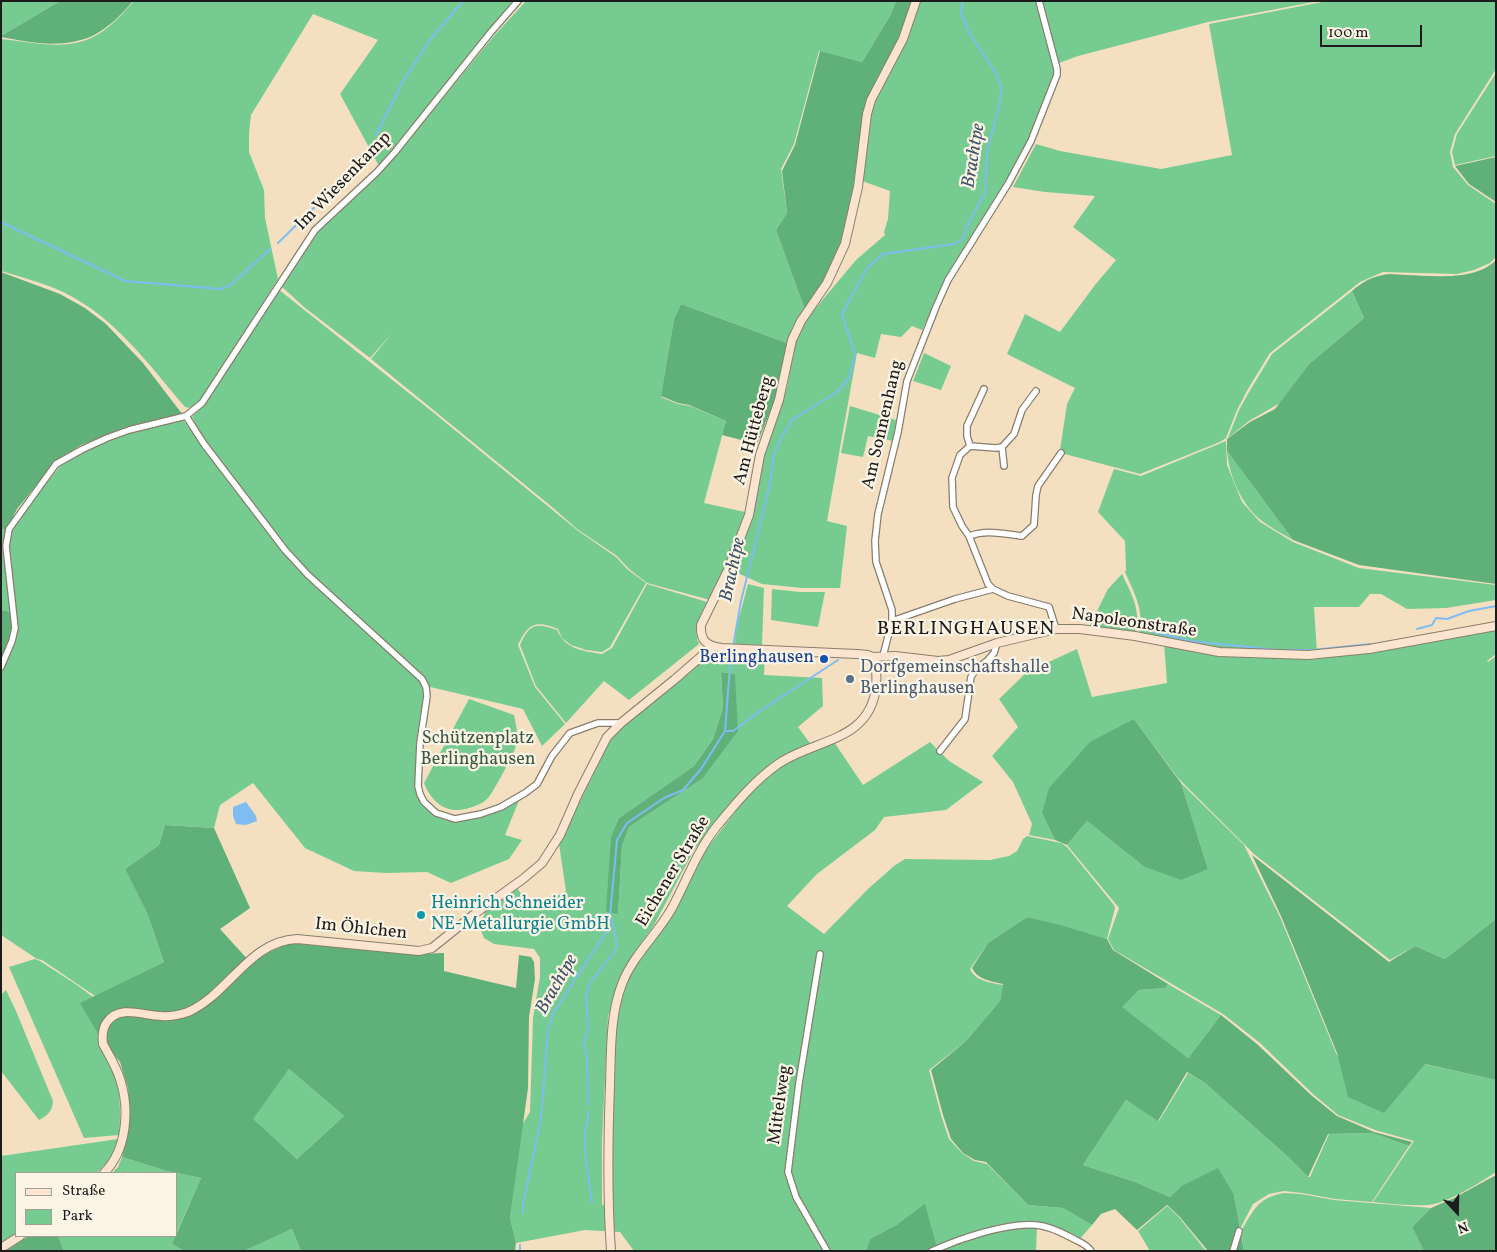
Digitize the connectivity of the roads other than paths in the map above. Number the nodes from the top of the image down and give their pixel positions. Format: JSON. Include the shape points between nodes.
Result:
{"nodes":[{"id":1,"x":518,"y":1,"type":"edge"},
{"id":2,"x":916,"y":1,"type":"edge"},
{"id":3,"x":1039,"y":1,"type":"edge"},
{"id":4,"x":984,"y":390,"type":"dead end"},
{"id":5,"x":1036,"y":392,"type":"dead end"},
{"id":6,"x":186,"y":416,"type":"junction"},
{"id":7,"x":970,"y":446,"type":"junction"},
{"id":8,"x":1002,"y":447,"type":"junction"},
{"id":9,"x":1061,"y":453,"type":"dead end"},
{"id":10,"x":1004,"y":466,"type":"dead end"},
{"id":11,"x":969,"y":536,"type":"junction"},
{"id":12,"x":993,"y":589,"type":"junction"},
{"id":13,"x":892,"y":621,"type":"junction"},
{"id":14,"x":1496,"y":626,"type":"edge"},
{"id":15,"x":1056,"y":628,"type":"junction"},
{"id":16,"x":997,"y":643,"type":"junction"},
{"id":17,"x":712,"y":646,"type":"junction"},
{"id":18,"x":883,"y":656,"type":"junction"},
{"id":19,"x":872,"y":657,"type":"junction"},
{"id":20,"x":1,"y":667,"type":"edge"},
{"id":21,"x":620,"y":723,"type":"junction"},
{"id":22,"x":940,"y":751,"type":"dead end"},
{"id":23,"x":820,"y":954,"type":"dead end"},
{"id":24,"x":105,"y":1172,"type":"edge"},
{"id":25,"x":1239,"y":1231,"type":"dead end"},
{"id":26,"x":18,"y":1237,"type":"edge"},
{"id":27,"x":1,"y":1248,"type":"edge"},
{"id":28,"x":610,"y":1251,"type":"edge"},
{"id":29,"x":827,"y":1251,"type":"edge"},
{"id":30,"x":932,"y":1251,"type":"edge"},
{"id":31,"x":1091,"y":1251,"type":"edge"},
{"id":32,"x":1233,"y":1251,"type":"edge"}],
"edges":[{"from":1,"to":6,"type":"street","name":"Im Wiesenkamp","via":[[395,152],[315,230],[208,395]]},
{"from":2,"to":17,"type":"street","name":"Am Hütteberg","via":[[903,39],[871,100],[858,187],[843,251],[792,340],[781,392],[760,455],[749,516],[728,570],[701,625],[702,637]]},
{"from":3,"to":13,"type":"street","name":"Am Sonnenhang","via":[[1057,69],[1055,80],[1031,141],[1008,184],[948,280],[907,382],[875,540],[876,562],[892,610]]},
{"from":4,"to":7,"type":"street","via":[[967,426]]},
{"from":5,"to":8,"type":"street","via":[[1022,410],[1014,434]]},
{"from":6,"to":20,"type":"street","via":[[129,430],[69,456],[56,464],[20,511],[6,537],[15,628]]},
{"from":6,"to":21,"type":"street","via":[[285,550],[308,575],[422,678],[427,696],[418,786],[424,802],[436,813],[455,819],[502,807],[537,784],[552,756],[570,733],[598,723]]},
{"from":7,"to":8,"type":"street"},
{"from":7,"to":11,"type":"street","via":[[960,455],[952,478],[953,507]]},
{"from":8,"to":10,"type":"street"},
{"from":9,"to":11,"type":"street","via":[[1038,486],[1031,529],[1022,536],[992,532]]},
{"from":11,"to":12,"type":"street"},
{"from":12,"to":13,"type":"street"},
{"from":12,"to":15,"type":"street","via":[[1049,607]]},
{"from":13,"to":18,"type":"street","name":"Am Sonnenhang"},
{"from":14,"to":15,"type":"street","name":"Napoleonstraße","via":[[1369,649],[1308,655],[1219,652],[1136,636]]},
{"from":15,"to":16,"type":"street","name":"Napoleonstraße"},
{"from":16,"to":18,"type":"street","name":"Napoleonstraße","via":[[949,660]]},
{"from":16,"to":22,"type":"street","via":[[994,653],[971,677],[965,719]]},
{"from":17,"to":19,"type":"street","name":"Napoleonstraße"},
{"from":17,"to":21,"type":"street","name":"Im Öhlchen"},
{"from":18,"to":19,"type":"street","name":"Napoleonstraße"},
{"from":19,"to":28,"type":"street","name":"Eichener Straße","via":[[876,680],[873,701],[866,714],[846,733],[788,758],[754,784],[708,838],[666,918],[626,974],[613,1018],[607,1170]]},
{"from":21,"to":24,"type":"street","name":"Im Öhlchen","via":[[607,737],[560,835],[542,863],[432,948],[419,951],[285,939],[257,954],[207,1000],[188,1012],[161,1016],[125,1012],[113,1016],[103,1028],[102,1038],[120,1079],[125,1116],[116,1156]]},
{"from":23,"to":29,"type":"street","name":"Mittelweg","via":[[788,1172],[796,1197]]},
{"from":25,"to":32,"type":"street"},
{"from":26,"to":27,"type":"street"},
{"from":30,"to":31,"type":"street","via":[[979,1234],[1019,1225],[1037,1225],[1062,1232],[1088,1246]]}]}
